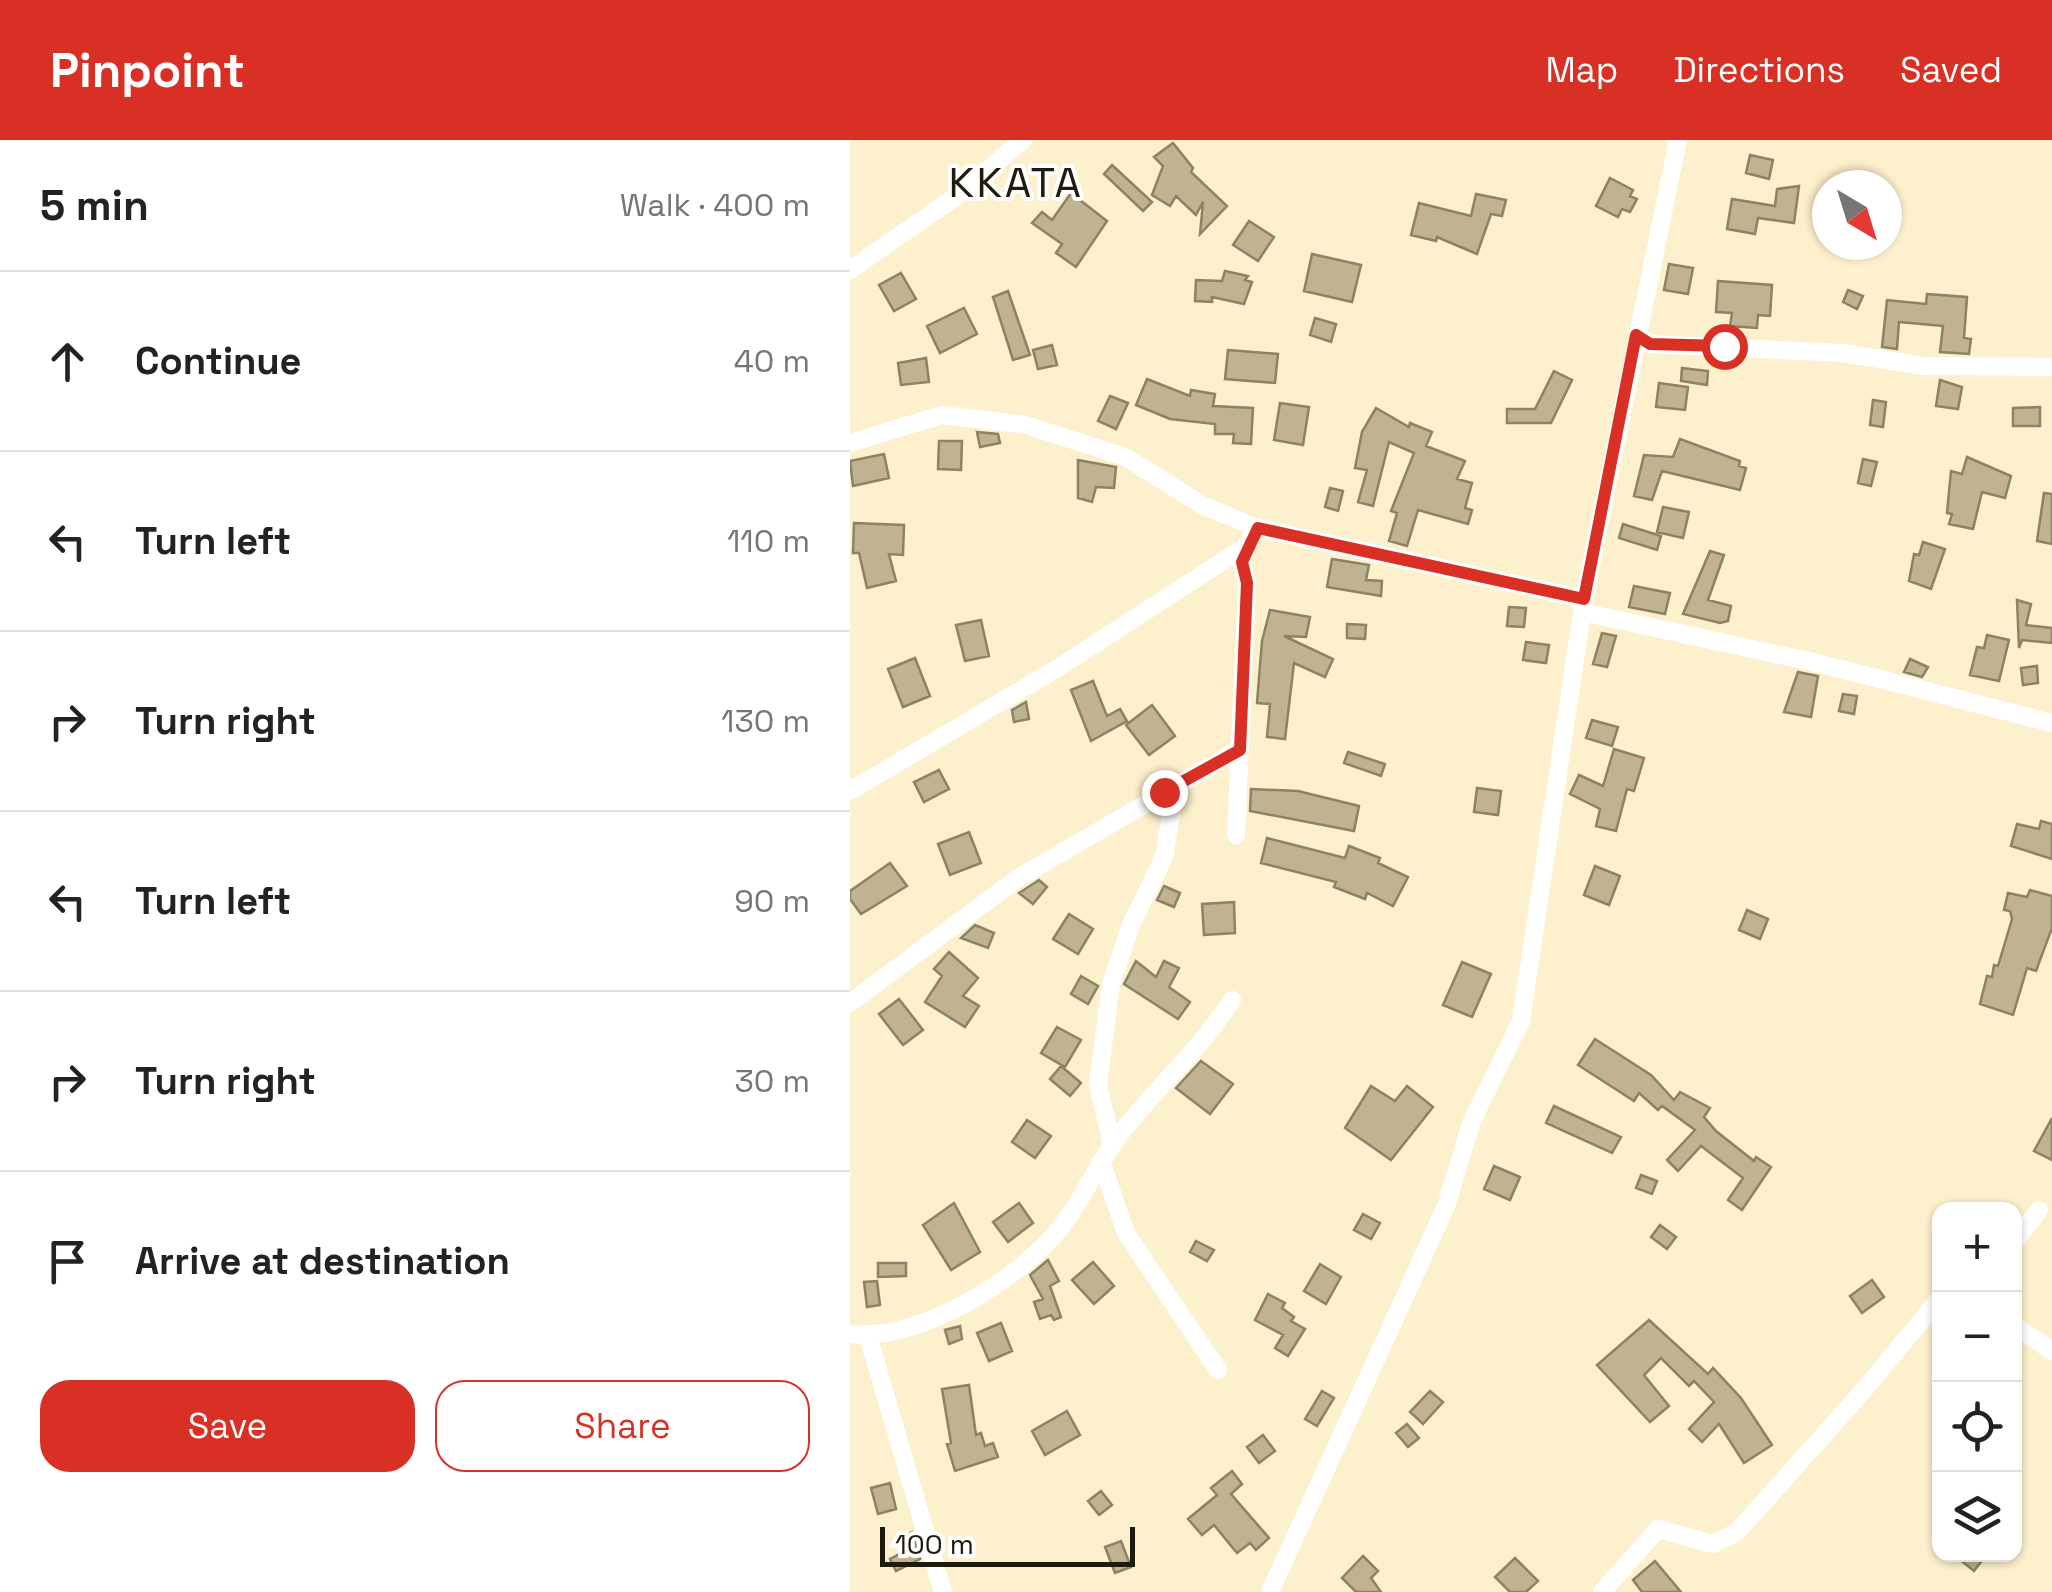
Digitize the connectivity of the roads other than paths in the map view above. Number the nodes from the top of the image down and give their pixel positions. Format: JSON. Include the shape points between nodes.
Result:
{"nodes":[{"id":1,"x":1024,"y":140,"type":"edge"},
{"id":2,"x":1678,"y":140,"type":"edge"},
{"id":3,"x":850,"y":270,"type":"edge"},
{"id":4,"x":1636,"y":335,"type":"junction"},
{"id":5,"x":2052,"y":367,"type":"edge"},
{"id":6,"x":850,"y":443,"type":"edge"},
{"id":7,"x":1258,"y":528,"type":"junction"},
{"id":8,"x":1247,"y":545,"type":"junction"},
{"id":9,"x":1583,"y":605,"type":"junction"},
{"id":10,"x":2052,"y":722,"type":"edge"},
{"id":11,"x":1240,"y":750,"type":"junction"},
{"id":12,"x":850,"y":791,"type":"edge"},
{"id":13,"x":1164,"y":792,"type":"junction"},
{"id":14,"x":1236,"y":835,"type":"dead end"},
{"id":15,"x":1232,"y":1000,"type":"dead end"},
{"id":16,"x":850,"y":1003,"type":"edge"},
{"id":17,"x":1112,"y":1145,"type":"junction"},
{"id":18,"x":1101,"y":1162,"type":"junction"},
{"id":19,"x":2038,"y":1210,"type":"dead end"},
{"id":20,"x":2022,"y":1232,"type":"edge"},
{"id":21,"x":1932,"y":1308,"type":"edge"},
{"id":22,"x":2022,"y":1330,"type":"edge"},
{"id":23,"x":859,"y":1335,"type":"edge"},
{"id":24,"x":2052,"y":1351,"type":"edge"},
{"id":25,"x":1218,"y":1370,"type":"dead end"},
{"id":26,"x":943,"y":1592,"type":"edge"},
{"id":27,"x":1270,"y":1592,"type":"edge"},
{"id":28,"x":1602,"y":1592,"type":"edge"}],
"edges":[{"from":1,"to":3,"type":"street"},
{"from":2,"to":4,"type":"street"},
{"from":4,"to":5,"type":"street","via":[[1650,344],[1843,353],[1923,366]]},
{"from":4,"to":9,"type":"street"},
{"from":6,"to":7,"type":"street","via":[[942,416],[1026,425],[1126,457],[1202,505]]},
{"from":7,"to":8,"type":"street"},
{"from":7,"to":9,"type":"street"},
{"from":8,"to":11,"type":"street"},
{"from":8,"to":12,"type":"street","via":[[1058,668]]},
{"from":9,"to":10,"type":"street"},
{"from":9,"to":27,"type":"street","via":[[1521,1021],[1472,1123],[1447,1204]]},
{"from":11,"to":13,"type":"street"},
{"from":11,"to":14,"type":"street"},
{"from":13,"to":16,"type":"street","via":[[1018,878]]},
{"from":13,"to":17,"type":"street","via":[[1173,804],[1164,857],[1112,984],[1098,1085]]},
{"from":15,"to":17,"type":"street"},
{"from":17,"to":18,"type":"street"},
{"from":18,"to":23,"type":"street","via":[[1059,1229],[995,1288],[898,1329]]},
{"from":18,"to":25,"type":"street","via":[[1126,1233]]},
{"from":19,"to":20,"type":"street"},
{"from":21,"to":28,"type":"street","via":[[1737,1532],[1712,1544],[1658,1528]]},
{"from":22,"to":24,"type":"street"},
{"from":23,"to":26,"type":"street"}]}
